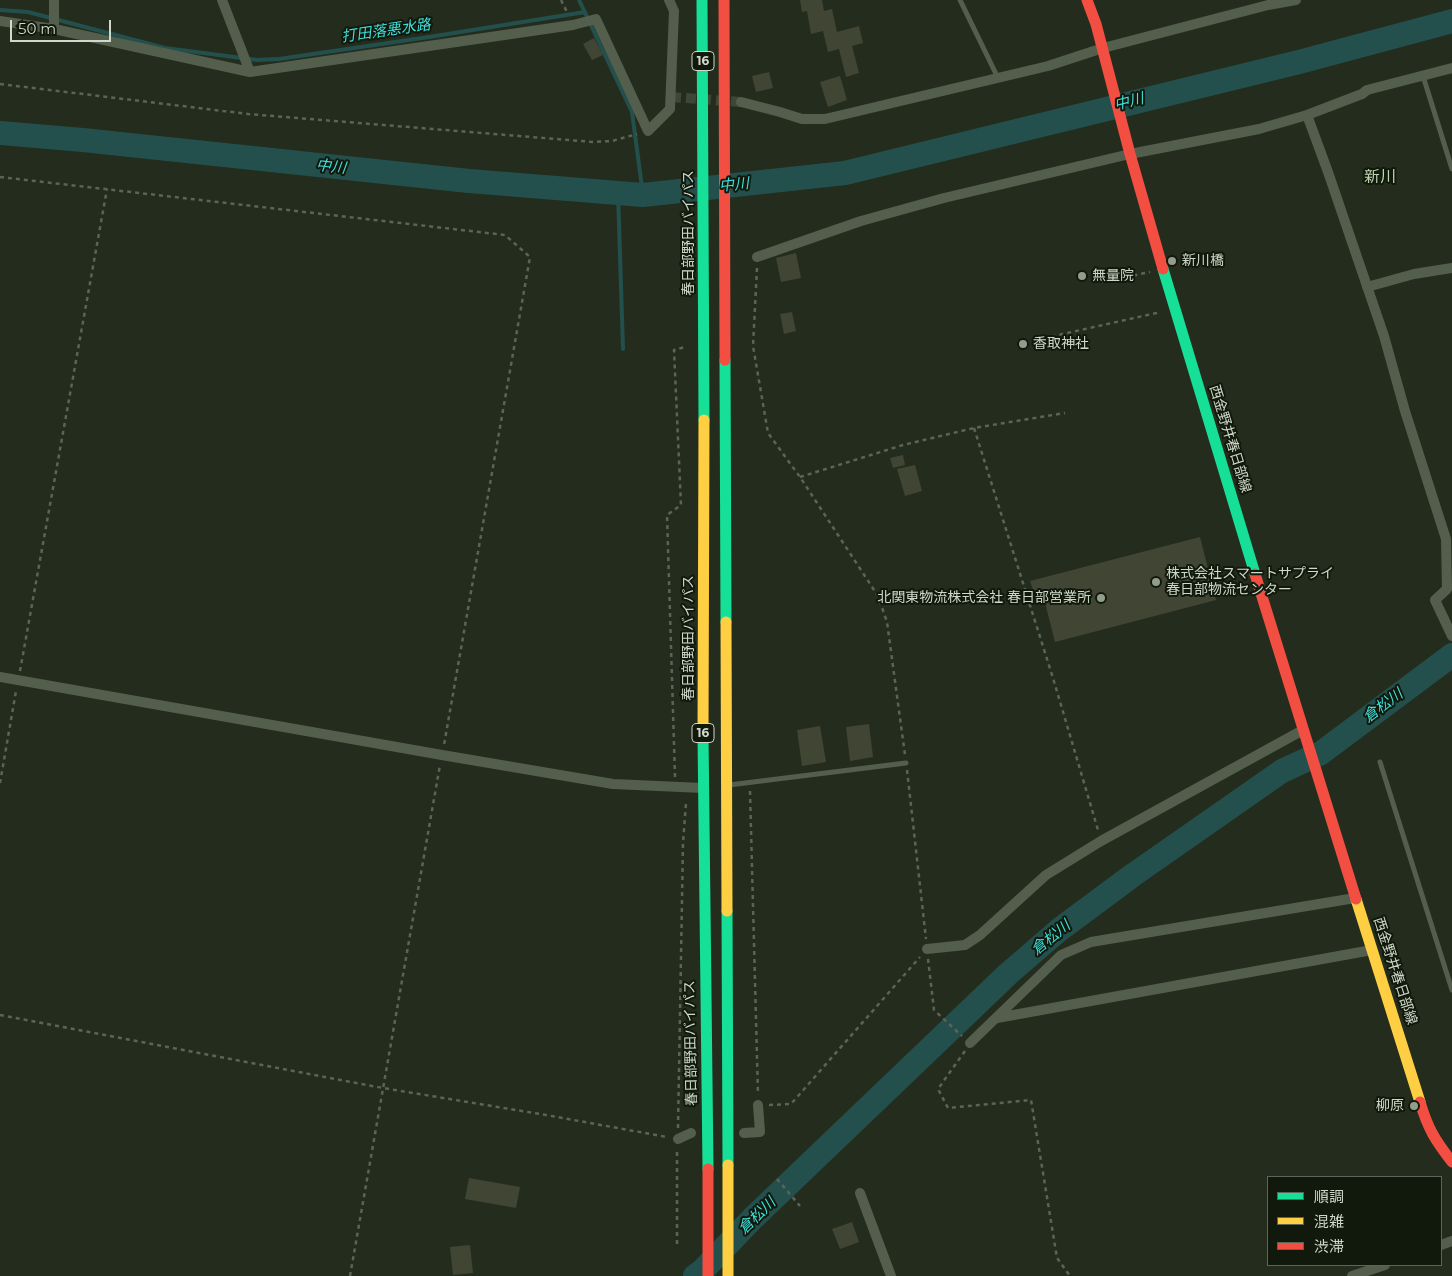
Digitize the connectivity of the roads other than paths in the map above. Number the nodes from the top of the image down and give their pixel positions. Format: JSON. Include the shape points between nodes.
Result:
{"nodes":[{"id":1,"x":54,"y":0,"type":"edge"},
{"id":2,"x":222,"y":0,"type":"edge"},
{"id":3,"x":669,"y":0,"type":"edge"},
{"id":4,"x":702,"y":0,"type":"edge"},
{"id":5,"x":724,"y":0,"type":"edge"},
{"id":6,"x":960,"y":0,"type":"edge"},
{"id":7,"x":1087,"y":0,"type":"edge"},
{"id":8,"x":1296,"y":0,"type":"edge"},
{"id":9,"x":1268,"y":3,"type":"edge"},
{"id":10,"x":0,"y":21,"type":"edge"},
{"id":11,"x":54,"y":29,"type":"junction"},
{"id":12,"x":1104,"y":53,"type":"junction"},
{"id":13,"x":1452,"y":68,"type":"edge"},
{"id":14,"x":250,"y":72,"type":"junction"},
{"id":15,"x":1422,"y":76,"type":"junction"},
{"id":16,"x":998,"y":78,"type":"junction"},
{"id":17,"x":741,"y":102,"type":"tunnel mouth"},
{"id":18,"x":1307,"y":115,"type":"junction"},
{"id":19,"x":1130,"y":154,"type":"junction"},
{"id":20,"x":1452,"y":169,"type":"edge"},
{"id":21,"x":757,"y":257,"type":"road end"},
{"id":22,"x":1452,"y":268,"type":"edge"},
{"id":23,"x":1367,"y":286,"type":"junction"},
{"id":24,"x":1452,"y":636,"type":"edge"},
{"id":25,"x":0,"y":677,"type":"edge"},
{"id":26,"x":1303,"y":730,"type":"junction"},
{"id":27,"x":1380,"y":762,"type":"dead end"},
{"id":28,"x":906,"y":763,"type":"road end"},
{"id":29,"x":726,"y":785,"type":"junction"},
{"id":30,"x":703,"y":788,"type":"junction"},
{"id":31,"x":1356,"y":898,"type":"junction"},
{"id":32,"x":927,"y":949,"type":"road end"},
{"id":33,"x":1372,"y":950,"type":"junction"},
{"id":34,"x":1452,"y":990,"type":"edge"},
{"id":35,"x":996,"y":1019,"type":"junction"},
{"id":36,"x":970,"y":1043,"type":"road end"},
{"id":37,"x":758,"y":1105,"type":"road end"},
{"id":38,"x":691,"y":1133,"type":"dead end"},
{"id":39,"x":744,"y":1133,"type":"dead end"},
{"id":40,"x":678,"y":1139,"type":"road end"},
{"id":41,"x":1452,"y":1162,"type":"edge"},
{"id":42,"x":860,"y":1193,"type":"dead end"},
{"id":43,"x":1382,"y":1266,"type":"edge"},
{"id":44,"x":708,"y":1276,"type":"edge"},
{"id":45,"x":728,"y":1276,"type":"edge"},
{"id":46,"x":890,"y":1276,"type":"edge"},
{"id":47,"x":1352,"y":1276,"type":"edge"}],
"edges":[{"from":1,"to":11,"type":"street"},
{"from":2,"to":14,"type":"street"},
{"from":3,"to":14,"type":"street","via":[[674,12],[670,109],[648,130],[596,19]]},
{"from":4,"to":30,"type":"main road","name":"春日部野田バイパス","number":"16"},
{"from":5,"to":29,"type":"main road","number":"16"},
{"from":6,"to":16,"type":"lane"},
{"from":7,"to":12,"type":"main road"},
{"from":8,"to":9,"type":"street"},
{"from":9,"to":12,"type":"street"},
{"from":10,"to":11,"type":"street"},
{"from":11,"to":14,"type":"street"},
{"from":12,"to":16,"type":"street"},
{"from":12,"to":19,"type":"main road","name":"西金野井春日部線"},
{"from":13,"to":15,"type":"street"},
{"from":15,"to":18,"type":"street","via":[[1367,90]]},
{"from":15,"to":20,"type":"lane"},
{"from":16,"to":17,"type":"street","via":[[825,119],[802,119]]},
{"from":18,"to":19,"type":"street"},
{"from":18,"to":23,"type":"street"},
{"from":19,"to":21,"type":"street","via":[[861,220]]},
{"from":19,"to":26,"type":"main road","name":"西金野井春日部線"},
{"from":22,"to":23,"type":"street"},
{"from":23,"to":24,"type":"street","via":[[1446,539],[1447,589],[1435,600]]},
{"from":25,"to":30,"type":"street","via":[[613,784]]},
{"from":26,"to":31,"type":"main road","name":"西金野井春日部線"},
{"from":26,"to":32,"type":"street","via":[[1101,841],[1046,875],[965,945]]},
{"from":27,"to":34,"type":"lane"},
{"from":28,"to":29,"type":"lane"},
{"from":29,"to":45,"type":"main road","number":"16"},
{"from":30,"to":44,"type":"main road","name":"春日部野田バイパス","number":"16"},
{"from":31,"to":33,"type":"main road","name":"西金野井春日部線"},
{"from":31,"to":35,"type":"street","via":[[1090,942],[1061,955]]},
{"from":33,"to":35,"type":"street"},
{"from":33,"to":41,"type":"main road","name":"西金野井春日部線","via":[[1427,1124]]},
{"from":35,"to":36,"type":"street"},
{"from":37,"to":39,"type":"street","via":[[760,1132]]},
{"from":38,"to":40,"type":"street"},
{"from":42,"to":46,"type":"street"},
{"from":43,"to":47,"type":"street"}]}
